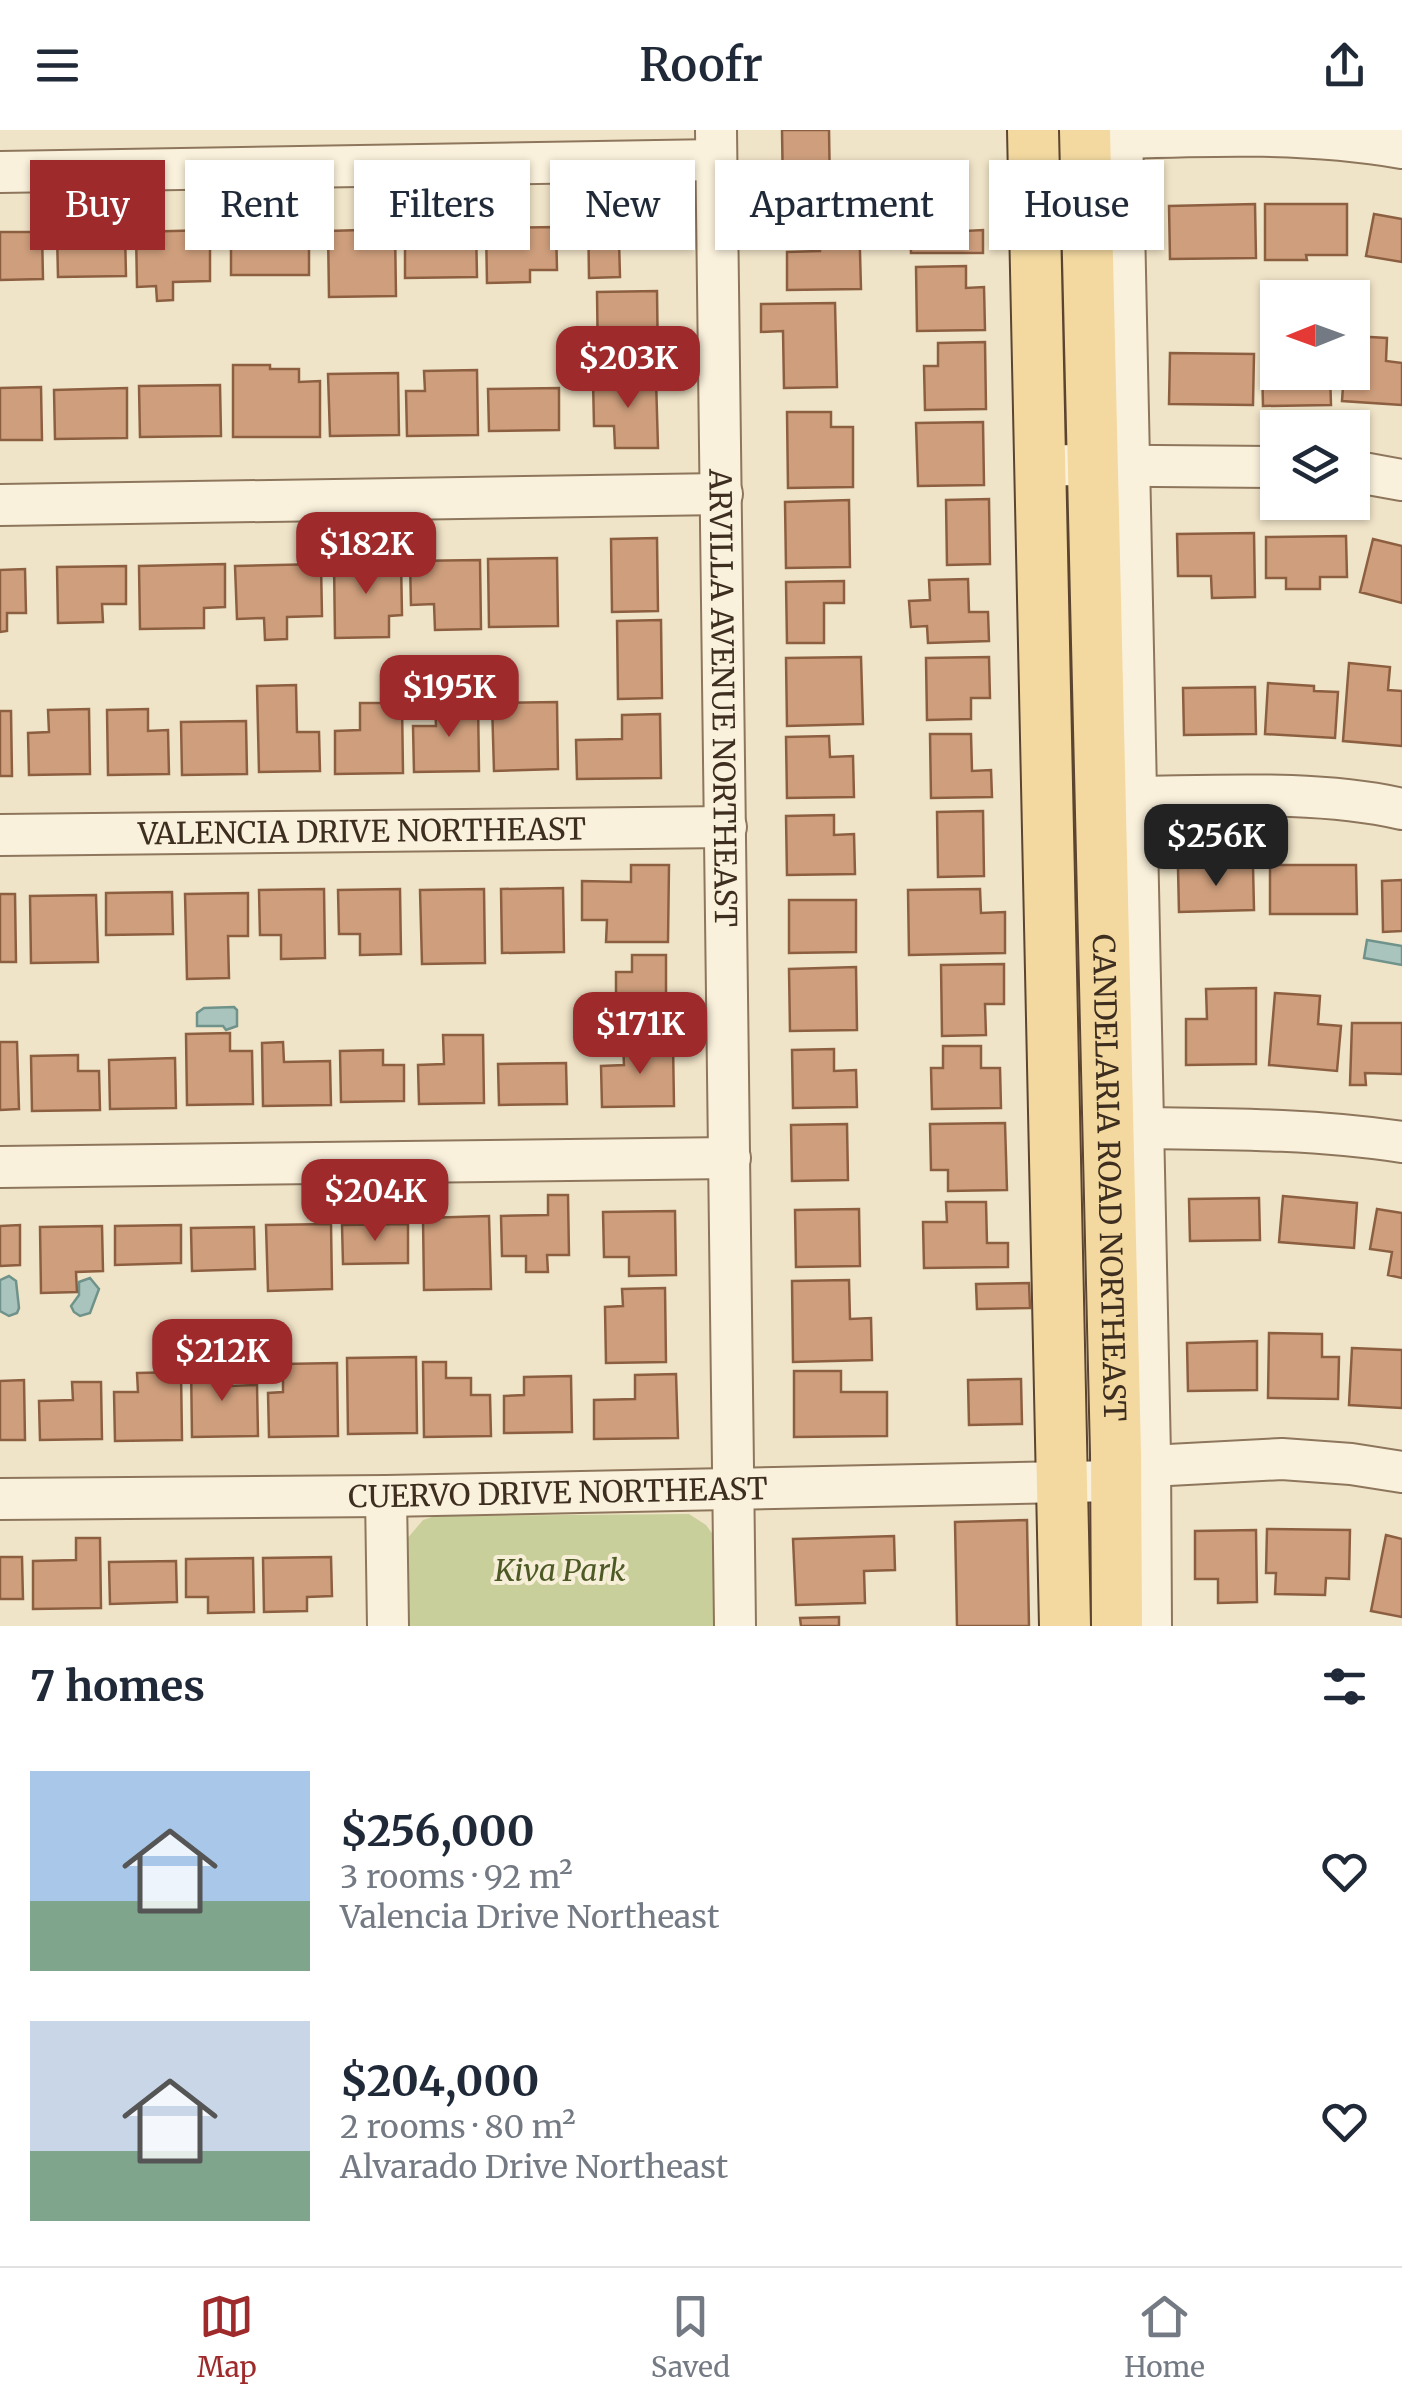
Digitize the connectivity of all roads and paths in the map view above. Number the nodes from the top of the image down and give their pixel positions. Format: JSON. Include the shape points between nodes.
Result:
{"nodes":[{"id":1,"x":1103,"y":135,"type":"edge"},
{"id":2,"x":1033,"y":136,"type":"edge"},
{"id":3,"x":716,"y":145,"type":"edge"},
{"id":4,"x":1402,"y":148,"type":"edge"},
{"id":5,"x":0,"y":172,"type":"edge"},
{"id":6,"x":1041,"y":464,"type":"junction"},
{"id":7,"x":1110,"y":465,"type":"junction"},
{"id":8,"x":1260,"y":467,"type":"edge"},
{"id":9,"x":1370,"y":474,"type":"edge"},
{"id":10,"x":1402,"y":480,"type":"edge"},
{"id":11,"x":722,"y":494,"type":"junction"},
{"id":12,"x":0,"y":504,"type":"edge"},
{"id":13,"x":1136,"y":797,"type":"junction"},
{"id":14,"x":1402,"y":809,"type":"edge"},
{"id":15,"x":726,"y":826,"type":"junction"},
{"id":16,"x":0,"y":835,"type":"edge"},
{"id":17,"x":1143,"y":1128,"type":"junction"},
{"id":18,"x":1402,"y":1142,"type":"edge"},
{"id":19,"x":730,"y":1158,"type":"junction"},
{"id":20,"x":0,"y":1167,"type":"edge"},
{"id":21,"x":1402,"y":1472,"type":"edge"},
{"id":22,"x":1133,"y":1474,"type":"junction"},
{"id":23,"x":1064,"y":1482,"type":"junction"},
{"id":24,"x":734,"y":1488,"type":"junction"},
{"id":25,"x":386,"y":1496,"type":"junction"},
{"id":26,"x":0,"y":1498,"type":"edge"},
{"id":27,"x":388,"y":1626,"type":"edge"},
{"id":28,"x":736,"y":1626,"type":"edge"},
{"id":29,"x":1065,"y":1626,"type":"edge"},
{"id":30,"x":1117,"y":1626,"type":"edge"},
{"id":31,"x":1151,"y":1626,"type":"edge"}],
"edges":[{"from":1,"to":2,"type":"street"},
{"from":1,"to":4,"type":"street","via":[[1335,139]]},
{"from":1,"to":7,"type":"main road","name":"CANDELARIA ROAD NORTHEAST"},
{"from":2,"to":6,"type":"main road","name":"CANDELARIA ROAD NORTHEAST"},
{"from":3,"to":5,"type":"street"},
{"from":3,"to":11,"type":"street","name":"ARVILLA AVENUE NORTHEAST"},
{"from":6,"to":7,"type":"street"},
{"from":6,"to":23,"type":"main road","name":"CANDELARIA ROAD NORTHEAST"},
{"from":7,"to":8,"type":"street"},
{"from":7,"to":13,"type":"street"},
{"from":7,"to":22,"type":"main road","name":"CANDELARIA ROAD NORTHEAST"},
{"from":9,"to":10,"type":"street"},
{"from":11,"to":12,"type":"street"},
{"from":11,"to":15,"type":"street","name":"ARVILLA AVENUE NORTHEAST"},
{"from":13,"to":14,"type":"street","via":[[1313,798]]},
{"from":13,"to":17,"type":"street"},
{"from":15,"to":16,"type":"street","name":"VALENCIA DRIVE NORTHEAST"},
{"from":15,"to":19,"type":"street","name":"ARVILLA AVENUE NORTHEAST"},
{"from":17,"to":18,"type":"street"},
{"from":17,"to":22,"type":"street"},
{"from":19,"to":20,"type":"street"},
{"from":19,"to":24,"type":"street","name":"ARVILLA AVENUE NORTHEAST"},
{"from":21,"to":22,"type":"street","name":"CUERVO DRIVE NORTHEAST","via":[[1282,1459]]},
{"from":22,"to":23,"type":"street","name":"CUERVO DRIVE NORTHEAST"},
{"from":22,"to":30,"type":"main road","name":"CANDELARIA ROAD NORTHEAST"},
{"from":22,"to":31,"type":"street"},
{"from":23,"to":24,"type":"street","name":"CUERVO DRIVE NORTHEAST"},
{"from":23,"to":29,"type":"main road","name":"CANDELARIA ROAD NORTHEAST"},
{"from":24,"to":25,"type":"street","name":"CUERVO DRIVE NORTHEAST"},
{"from":24,"to":28,"type":"street","name":"ARVILLA AVENUE NORTHEAST"},
{"from":25,"to":26,"type":"street","name":"CUERVO DRIVE NORTHEAST"},
{"from":25,"to":27,"type":"street"}]}
